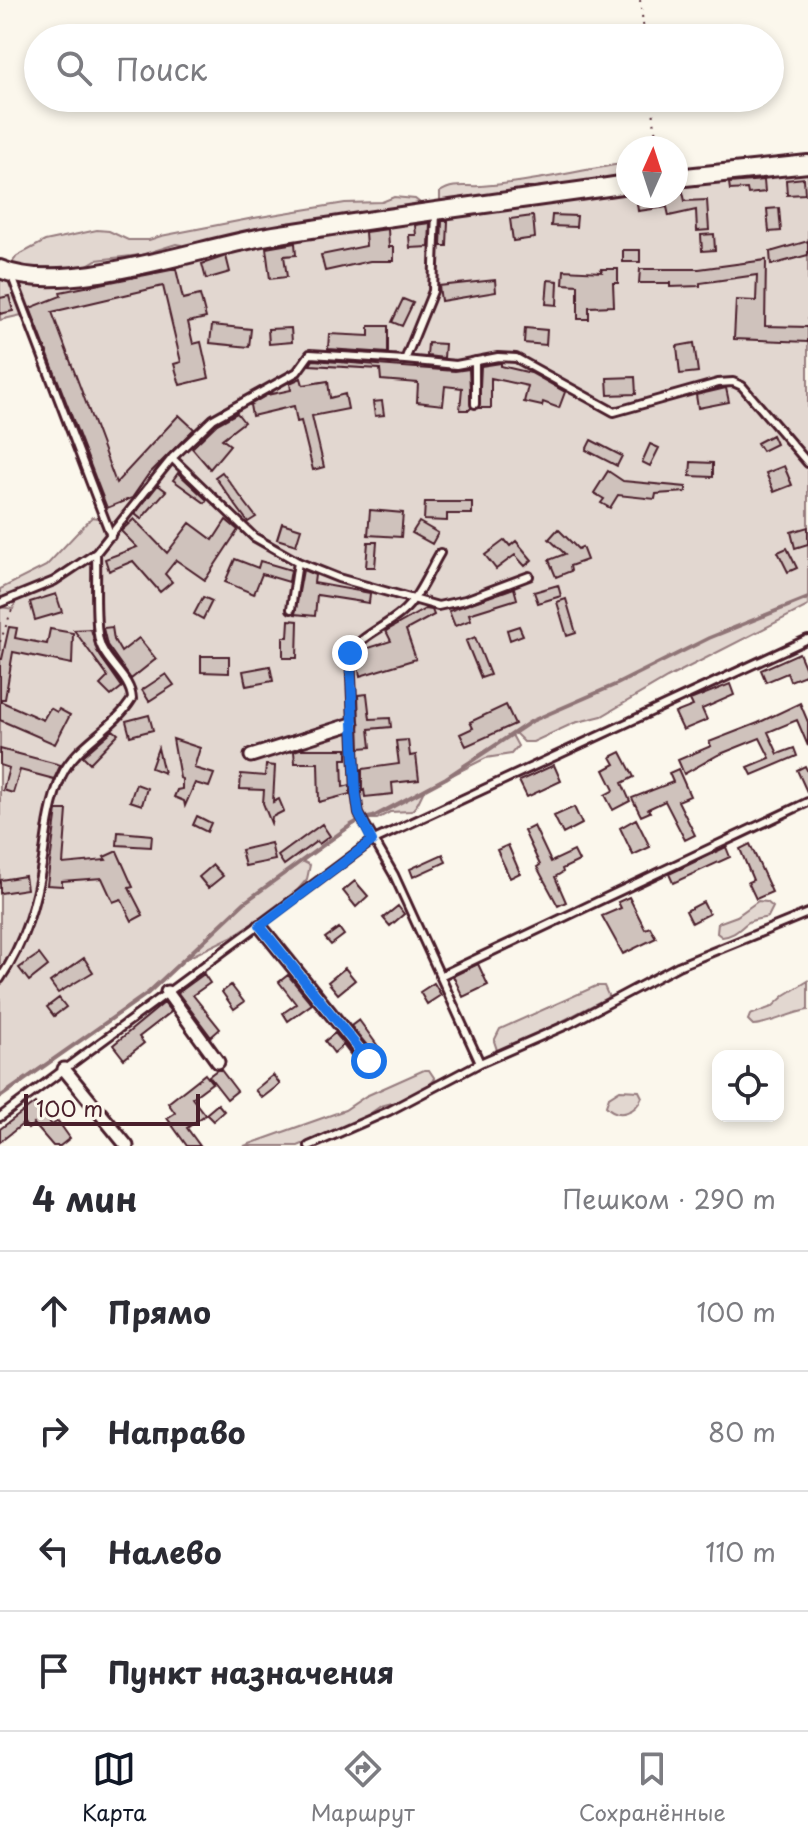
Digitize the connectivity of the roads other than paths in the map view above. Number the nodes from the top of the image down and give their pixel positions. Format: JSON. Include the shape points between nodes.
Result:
{"nodes":[{"id":1,"x":808,"y":164,"type":"edge"},
{"id":2,"x":688,"y":177,"type":"edge"},
{"id":3,"x":616,"y":186,"type":"edge"},
{"id":4,"x":436,"y":212,"type":"junction"},
{"id":5,"x":5,"y":272,"type":"edge"},
{"id":6,"x":405,"y":360,"type":"junction"},
{"id":7,"x":475,"y":361,"type":"junction"},
{"id":8,"x":475,"y":404,"type":"dead end"},
{"id":9,"x":172,"y":458,"type":"junction"},
{"id":10,"x":808,"y":463,"type":"edge"},
{"id":11,"x":111,"y":536,"type":"junction"},
{"id":12,"x":96,"y":553,"type":"junction"},
{"id":13,"x":440,"y":553,"type":"dead end"},
{"id":14,"x":298,"y":562,"type":"junction"},
{"id":15,"x":529,"y":576,"type":"dead end"},
{"id":16,"x":414,"y":598,"type":"junction"},
{"id":17,"x":0,"y":603,"type":"edge"},
{"id":18,"x":291,"y":609,"type":"dead end"},
{"id":19,"x":808,"y":639,"type":"edge"},
{"id":20,"x":352,"y":724,"type":"junction"},
{"id":21,"x":251,"y":756,"type":"dead end"},
{"id":22,"x":808,"y":802,"type":"edge"},
{"id":23,"x":370,"y":837,"type":"junction"},
{"id":24,"x":808,"y":913,"type":"edge"},
{"id":25,"x":260,"y":926,"type":"junction"},
{"id":26,"x":440,"y":976,"type":"junction"},
{"id":27,"x":0,"y":979,"type":"edge"},
{"id":28,"x":167,"y":992,"type":"junction"},
{"id":29,"x":369,"y":1061,"type":"dead end"},
{"id":30,"x":218,"y":1062,"type":"dead end"},
{"id":31,"x":480,"y":1063,"type":"junction"},
{"id":32,"x":64,"y":1069,"type":"junction"},
{"id":33,"x":0,"y":1117,"type":"edge"},
{"id":34,"x":127,"y":1146,"type":"edge"},
{"id":35,"x":309,"y":1146,"type":"edge"}],
"edges":[{"from":1,"to":2,"type":"main road"},
{"from":3,"to":4,"type":"main road"},
{"from":4,"to":5,"type":"main road","via":[[270,236],[86,276]]},
{"from":4,"to":6,"type":"lane","via":[[433,291]]},
{"from":5,"to":11,"type":"lane"},
{"from":6,"to":7,"type":"lane","via":[[456,365]]},
{"from":6,"to":9,"type":"lane","via":[[310,354],[297,372],[213,419]]},
{"from":7,"to":8,"type":"lane"},
{"from":7,"to":10,"type":"lane","via":[[516,358],[614,412],[733,382],[750,394]]},
{"from":9,"to":11,"type":"lane"},
{"from":9,"to":14,"type":"lane","via":[[254,537]]},
{"from":11,"to":12,"type":"lane"},
{"from":12,"to":17,"type":"lane","via":[[63,575]]},
{"from":12,"to":27,"type":"lane","via":[[99,640],[132,699],[72,757],[62,774],[48,816],[30,919]]},
{"from":13,"to":16,"type":"lane"},
{"from":14,"to":16,"type":"lane"},
{"from":14,"to":18,"type":"lane"},
{"from":15,"to":16,"type":"lane","via":[[443,605]]},
{"from":16,"to":20,"type":"lane","via":[[350,653]]},
{"from":19,"to":23,"type":"lane"},
{"from":20,"to":21,"type":"street"},
{"from":20,"to":23,"type":"lane","via":[[359,814]]},
{"from":22,"to":26,"type":"lane"},
{"from":23,"to":25,"type":"lane"},
{"from":23,"to":26,"type":"lane","via":[[394,875]]},
{"from":24,"to":31,"type":"lane","via":[[678,966],[569,1024]]},
{"from":25,"to":28,"type":"lane"},
{"from":25,"to":29,"type":"street"},
{"from":26,"to":31,"type":"lane"},
{"from":28,"to":30,"type":"street"},
{"from":28,"to":32,"type":"lane"},
{"from":31,"to":35,"type":"lane"},
{"from":32,"to":33,"type":"lane"},
{"from":32,"to":34,"type":"street"}]}
